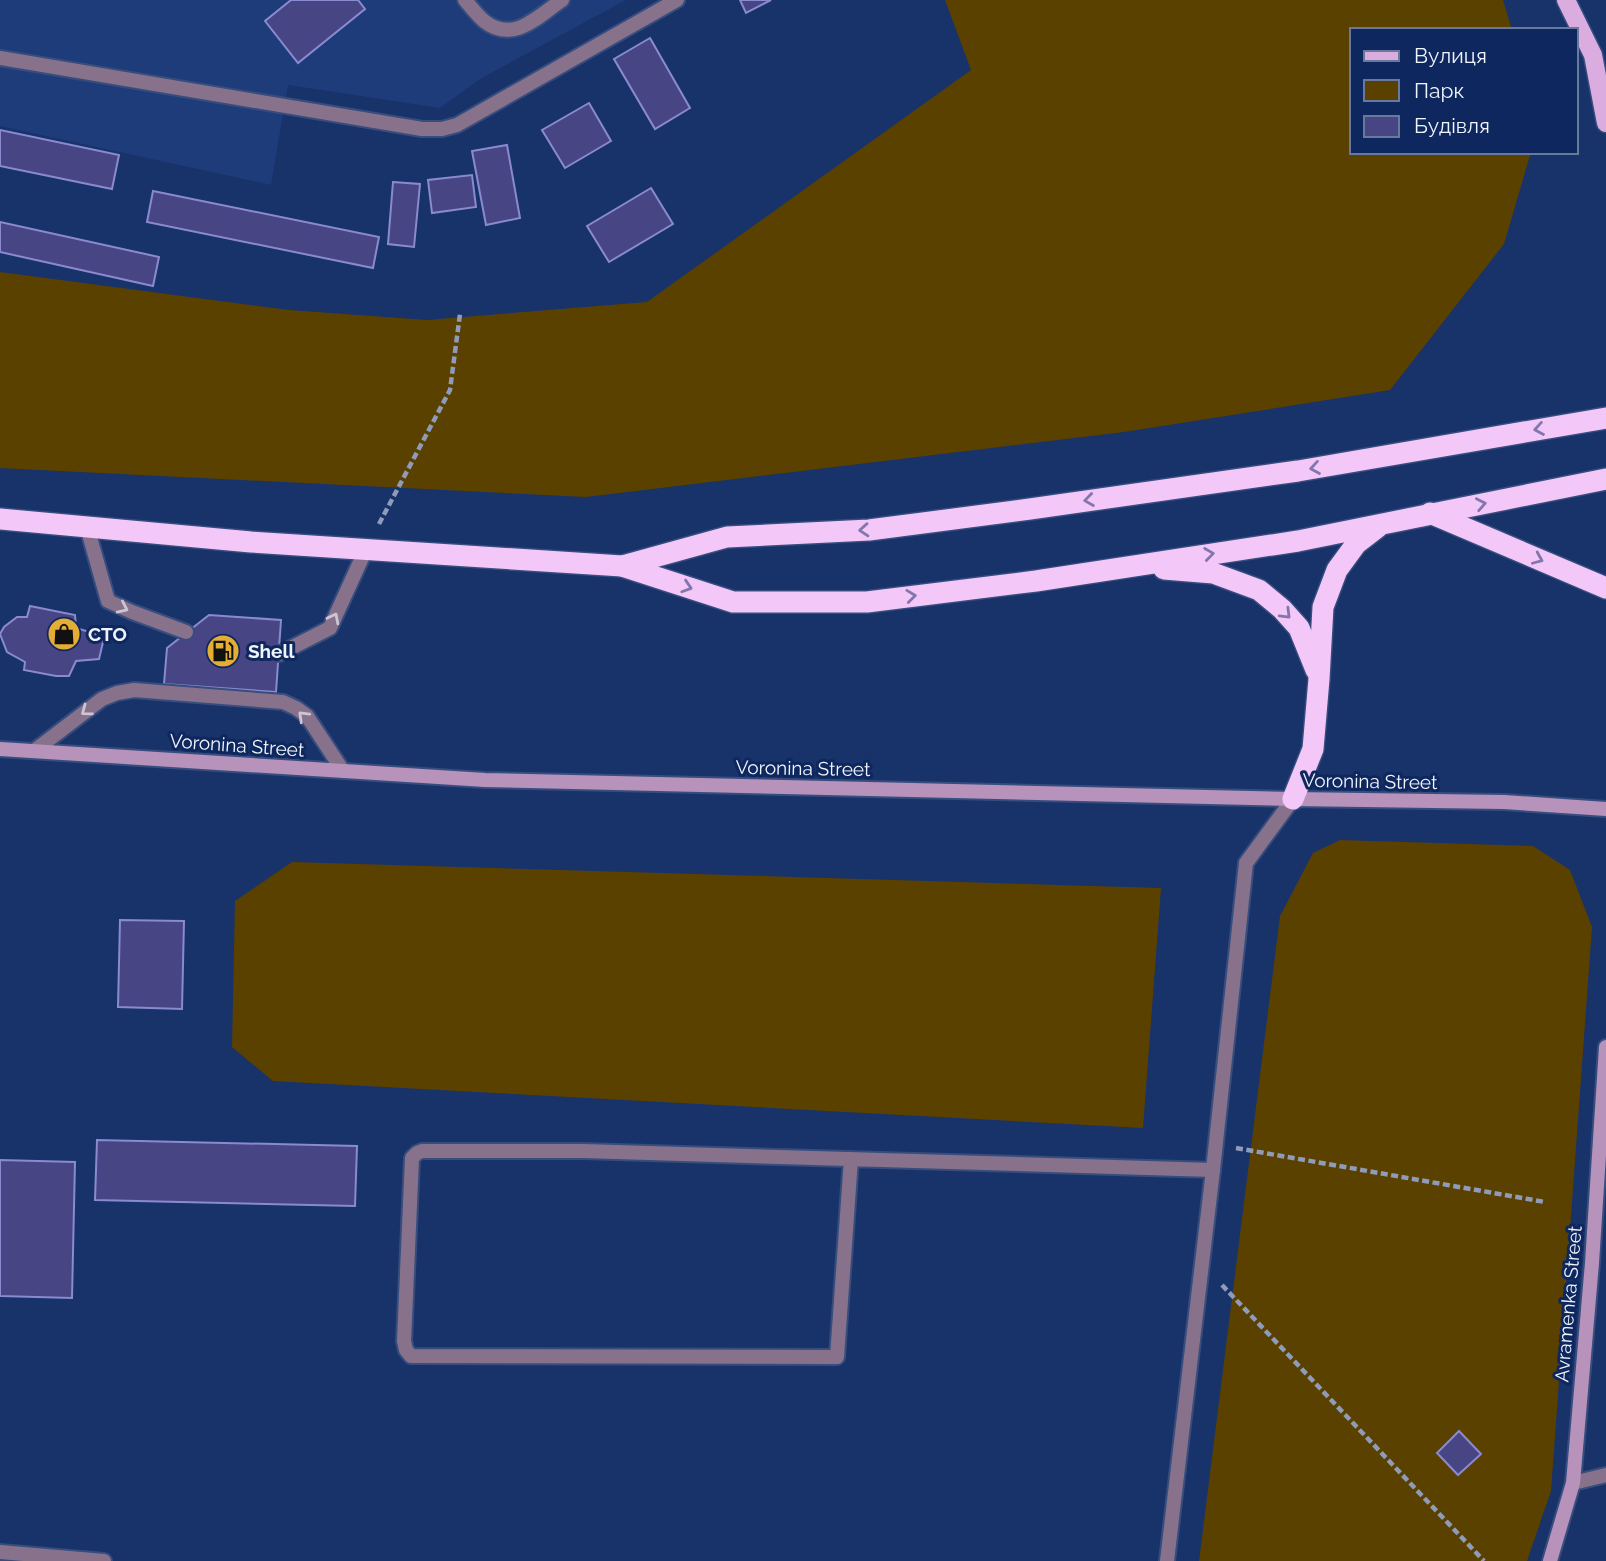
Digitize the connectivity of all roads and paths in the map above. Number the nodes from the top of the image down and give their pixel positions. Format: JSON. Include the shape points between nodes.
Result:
{"nodes":[{"id":1,"x":465,"y":0,"type":"edge"},
{"id":2,"x":562,"y":0,"type":"edge"},
{"id":3,"x":677,"y":0,"type":"edge"},
{"id":4,"x":1566,"y":0,"type":"edge"},
{"id":5,"x":0,"y":58,"type":"edge"},
{"id":6,"x":1606,"y":123,"type":"edge"},
{"id":7,"x":460,"y":314,"type":"dead end"},
{"id":8,"x":1606,"y":418,"type":"edge"},
{"id":9,"x":1606,"y":479,"type":"edge"},
{"id":10,"x":1430,"y":513,"type":"junction"},
{"id":11,"x":0,"y":519,"type":"edge"},
{"id":12,"x":1381,"y":525,"type":"junction"},
{"id":13,"x":87,"y":527,"type":"junction"},
{"id":14,"x":366,"y":550,"type":"junction"},
{"id":15,"x":1132,"y":565,"type":"junction"},
{"id":16,"x":622,"y":566,"type":"junction"},
{"id":17,"x":1606,"y":588,"type":"edge"},
{"id":18,"x":186,"y":632,"type":"dead end"},
{"id":19,"x":279,"y":654,"type":"dead end"},
{"id":20,"x":1319,"y":679,"type":"junction"},
{"id":21,"x":0,"y":749,"type":"edge"},
{"id":22,"x":34,"y":751,"type":"junction"},
{"id":23,"x":343,"y":771,"type":"junction"},
{"id":24,"x":1293,"y":799,"type":"junction"},
{"id":25,"x":1606,"y":809,"type":"edge"},
{"id":26,"x":1606,"y":1047,"type":"edge"},
{"id":27,"x":1216,"y":1144,"type":"junction"},
{"id":28,"x":851,"y":1159,"type":"junction"},
{"id":29,"x":1213,"y":1170,"type":"junction"},
{"id":30,"x":1545,"y":1202,"type":"dead end"},
{"id":31,"x":1202,"y":1263,"type":"junction"},
{"id":32,"x":1606,"y":1475,"type":"edge"},
{"id":33,"x":1573,"y":1483,"type":"junction"},
{"id":34,"x":0,"y":1552,"type":"edge"},
{"id":35,"x":104,"y":1561,"type":"edge"},
{"id":36,"x":1167,"y":1561,"type":"edge"},
{"id":37,"x":1484,"y":1561,"type":"edge"},
{"id":38,"x":1550,"y":1561,"type":"edge"}],
"edges":[{"from":1,"to":2,"type":"lane","via":[[500,30],[520,29]]},
{"from":3,"to":5,"type":"lane","via":[[457,125],[442,129]]},
{"from":4,"to":6,"type":"main road","via":[[1593,55]]},
{"from":7,"to":14,"type":"path","via":[[450,390]]},
{"from":8,"to":16,"type":"highway","one_way":true,"via":[[1298,471],[1030,509],[869,530],[727,537]]},
{"from":10,"to":9,"type":"highway","one_way":true},
{"from":10,"to":12,"type":"highway"},
{"from":10,"to":17,"type":"highway","one_way":true},
{"from":11,"to":13,"type":"highway"},
{"from":15,"to":12,"type":"highway","one_way":true},
{"from":12,"to":20,"type":"highway","via":[[1356,544],[1337,570],[1323,607]]},
{"from":13,"to":14,"type":"highway"},
{"from":13,"to":18,"type":"lane","one_way":true,"via":[[108,600]]},
{"from":14,"to":16,"type":"highway"},
{"from":19,"to":14,"type":"lane","one_way":true,"via":[[330,628]]},
{"from":16,"to":15,"type":"highway","one_way":true,"via":[[733,602],[867,602]]},
{"from":15,"to":20,"type":"highway","one_way":true,"via":[[1213,573],[1259,590],[1299,628]]},
{"from":20,"to":24,"type":"highway","via":[[1312,749]]},
{"from":21,"to":22,"type":"street","name":"Voronina Street"},
{"from":22,"to":23,"type":"street","name":"Voronina Street"},
{"from":23,"to":22,"type":"lane","one_way":true,"via":[[307,716],[283,702],[134,690],[102,699]]},
{"from":23,"to":24,"type":"street","name":"Voronina Street","via":[[485,780]]},
{"from":24,"to":25,"type":"street","name":"Voronina Street","via":[[1504,802]]},
{"from":24,"to":27,"type":"lane","via":[[1246,863]]},
{"from":26,"to":33,"type":"street","name":"Avramenka Street"},
{"from":27,"to":29,"type":"lane"},
{"from":27,"to":30,"type":"path"},
{"from":28,"to":28,"type":"lane","via":[[583,1151],[417,1153],[412,1158],[406,1350],[411,1356],[837,1357]]},
{"from":28,"to":29,"type":"lane"},
{"from":29,"to":31,"type":"lane"},
{"from":31,"to":36,"type":"lane"},
{"from":31,"to":37,"type":"path"},
{"from":32,"to":33,"type":"lane"},
{"from":33,"to":38,"type":"street","name":"Avramenka Street"},
{"from":34,"to":35,"type":"lane"}]}
